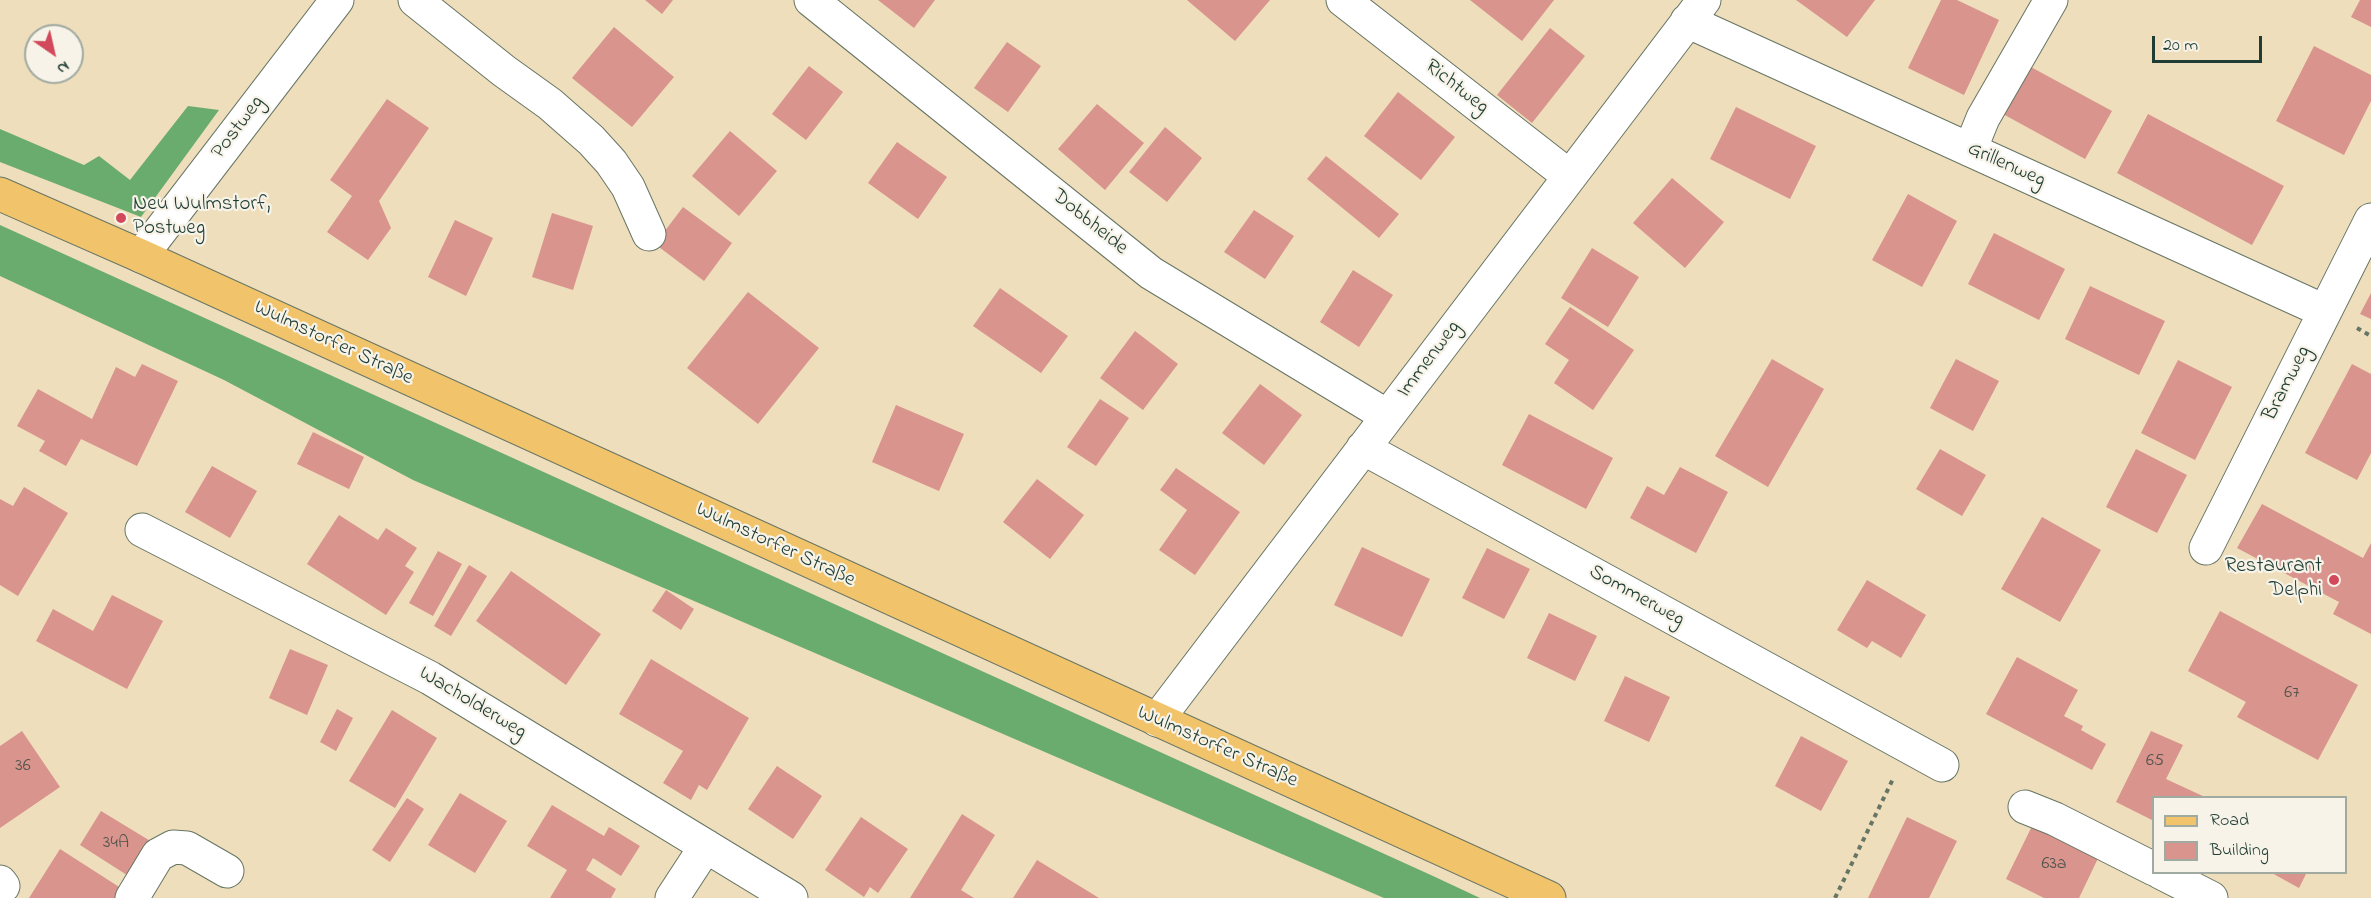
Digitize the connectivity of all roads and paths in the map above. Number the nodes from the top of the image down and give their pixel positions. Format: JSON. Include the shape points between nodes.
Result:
{"nodes":[{"id":1,"x":338,"y":0,"type":"edge"},
{"id":2,"x":415,"y":0,"type":"edge"},
{"id":3,"x":811,"y":0,"type":"edge"},
{"id":4,"x":1343,"y":0,"type":"edge"},
{"id":5,"x":2051,"y":0,"type":"edge"},
{"id":6,"x":1696,"y":10,"type":"edge"},
{"id":7,"x":1970,"y":150,"type":"junction"},
{"id":8,"x":1569,"y":176,"type":"junction"},
{"id":9,"x":0,"y":194,"type":"edge"},
{"id":10,"x":2371,"y":220,"type":"edge"},
{"id":11,"x":649,"y":234,"type":"dead end"},
{"id":12,"x":141,"y":256,"type":"junction"},
{"id":13,"x":2324,"y":311,"type":"junction"},
{"id":14,"x":1387,"y":416,"type":"junction"},
{"id":15,"x":1363,"y":448,"type":"junction"},
{"id":16,"x":142,"y":531,"type":"dead end"},
{"id":17,"x":2206,"y":548,"type":"dead end"},
{"id":18,"x":1157,"y":720,"type":"junction"},
{"id":19,"x":1909,"y":746,"type":"junction"},
{"id":20,"x":1942,"y":765,"type":"dead end"},
{"id":21,"x":2025,"y":807,"type":"dead end"},
{"id":22,"x":706,"y":846,"type":"junction"},
{"id":23,"x":2152,"y":868,"type":"edge"},
{"id":24,"x":227,"y":871,"type":"dead end"},
{"id":25,"x":2162,"y":874,"type":"edge"},
{"id":26,"x":132,"y":898,"type":"edge"},
{"id":27,"x":672,"y":898,"type":"edge"},
{"id":28,"x":791,"y":898,"type":"edge"},
{"id":29,"x":1549,"y":898,"type":"edge"},
{"id":30,"x":1835,"y":898,"type":"edge"},
{"id":31,"x":2211,"y":898,"type":"edge"}],
"edges":[{"from":1,"to":12,"type":"street","name":"Postweg"},
{"from":2,"to":11,"type":"street","via":[[591,140],[628,187]]},
{"from":3,"to":14,"type":"street","name":"Dobbheide","via":[[1151,273]]},
{"from":4,"to":8,"type":"street","name":"Richtweg"},
{"from":5,"to":7,"type":"street","via":[[1983,117]]},
{"from":6,"to":7,"type":"street","name":"Grillenweg"},
{"from":6,"to":8,"type":"street","name":"Immenweg"},
{"from":7,"to":13,"type":"street","name":"Grillenweg"},
{"from":8,"to":14,"type":"street","name":"Immenweg"},
{"from":9,"to":12,"type":"main road","name":"Wulmstorfer Straße"},
{"from":10,"to":13,"type":"street","name":"Bramweg"},
{"from":12,"to":18,"type":"main road","name":"Wulmstorfer Straße"},
{"from":13,"to":17,"type":"street","name":"Bramweg"},
{"from":14,"to":15,"type":"street","name":"Immenweg"},
{"from":15,"to":18,"type":"street","name":"Immenweg"},
{"from":15,"to":19,"type":"street","name":"Sommerweg"},
{"from":16,"to":22,"type":"street","name":"Wacholderweg","via":[[430,678]]},
{"from":18,"to":29,"type":"main road","name":"Wulmstorfer Straße"},
{"from":19,"to":20,"type":"street","name":"Sommerweg"},
{"from":19,"to":30,"type":"path"},
{"from":21,"to":23,"type":"street"},
{"from":22,"to":27,"type":"street"},
{"from":22,"to":28,"type":"street","name":"Wacholderweg"},
{"from":24,"to":26,"type":"street","via":[[187,848],[173,847],[158,855]]},
{"from":25,"to":31,"type":"street"}]}
